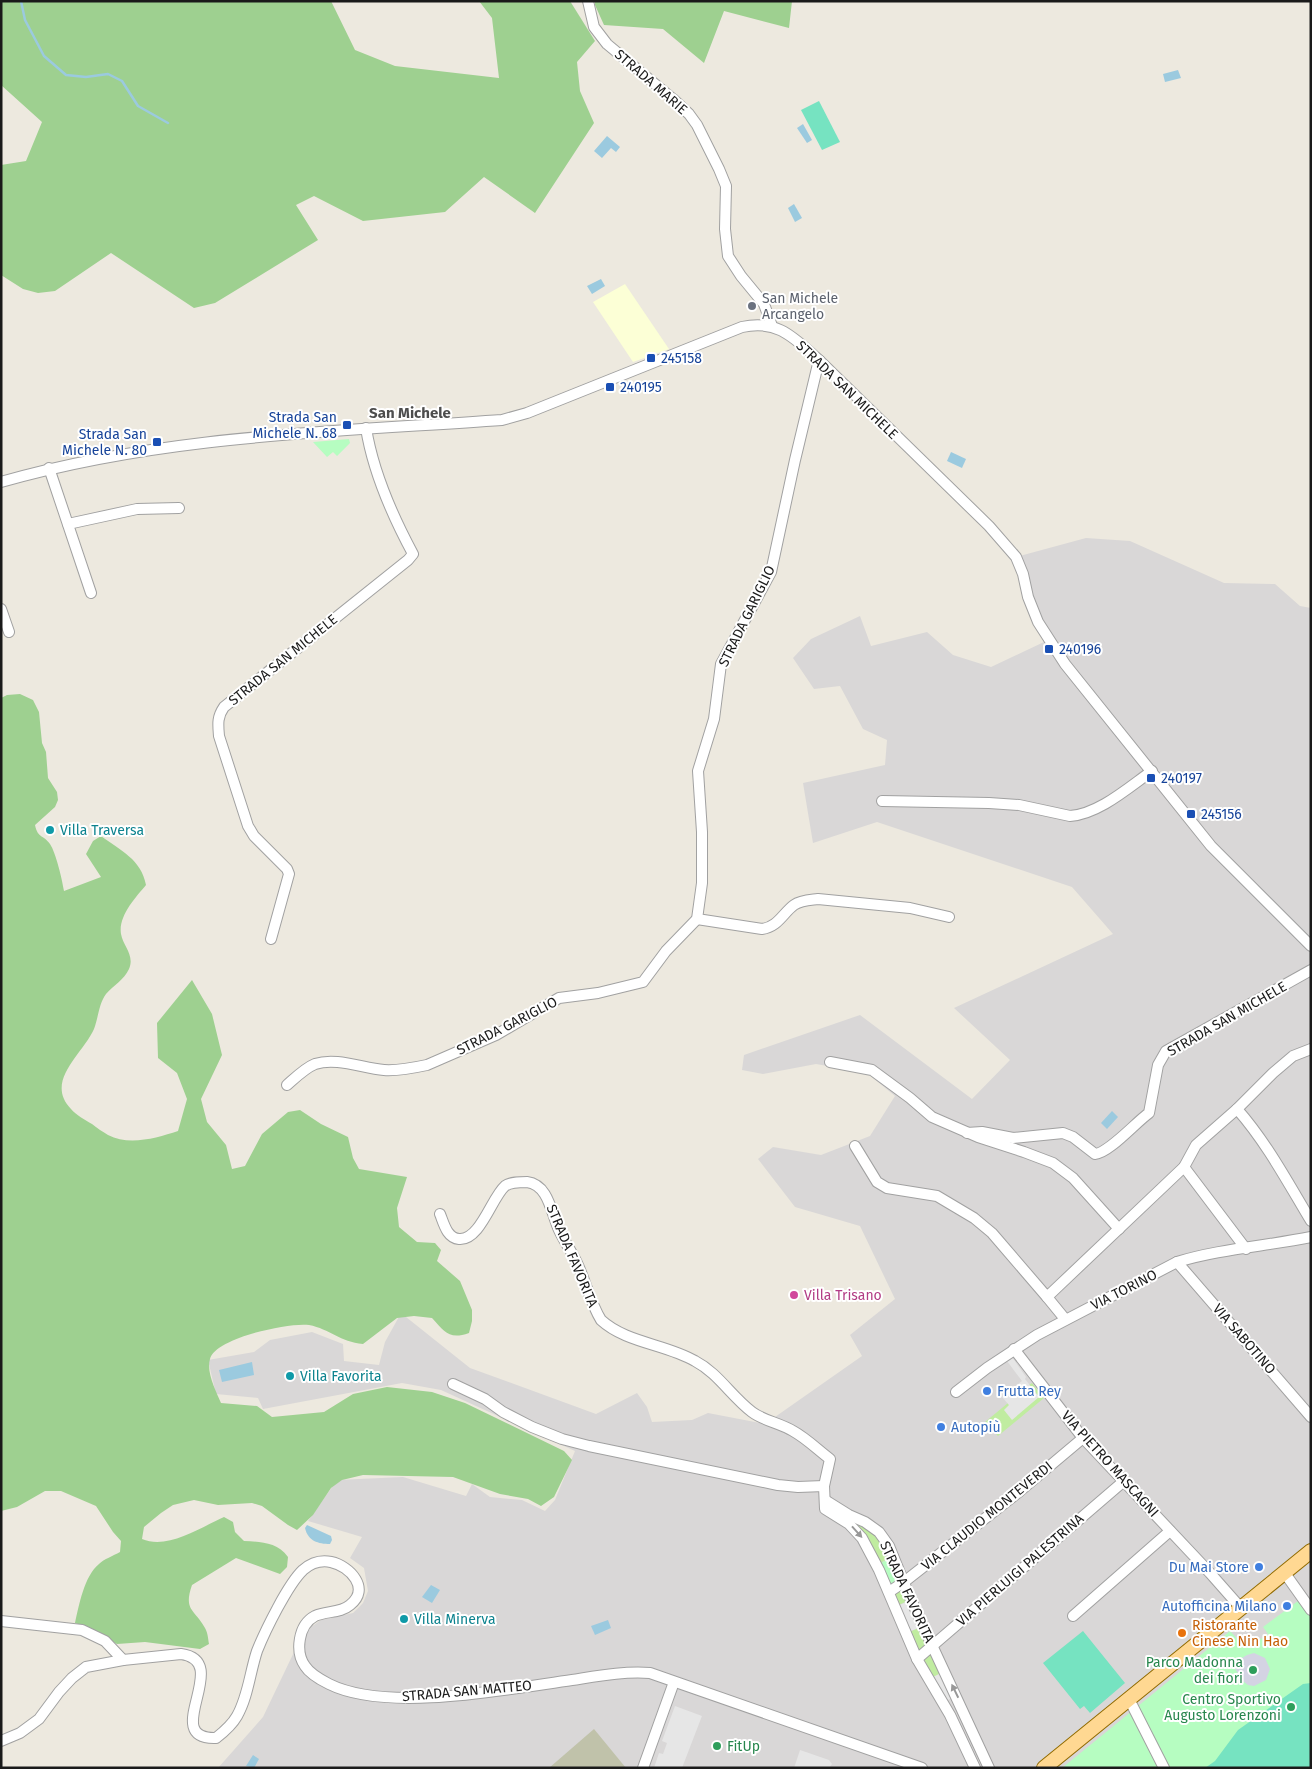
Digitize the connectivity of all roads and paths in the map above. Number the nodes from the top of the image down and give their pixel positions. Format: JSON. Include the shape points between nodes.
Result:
{"nodes":[{"id":1,"x":588,"y":1,"type":"edge"},
{"id":2,"x":772,"y":326,"type":"junction"},
{"id":3,"x":819,"y":360,"type":"junction"},
{"id":4,"x":366,"y":428,"type":"junction"},
{"id":5,"x":49,"y":468,"type":"junction"},
{"id":6,"x":1,"y":482,"type":"edge"},
{"id":7,"x":179,"y":508,"type":"dead end"},
{"id":8,"x":68,"y":524,"type":"junction"},
{"id":9,"x":91,"y":593,"type":"dead end"},
{"id":10,"x":1,"y":609,"type":"edge"},
{"id":11,"x":9,"y":632,"type":"dead end"},
{"id":12,"x":1152,"y":771,"type":"junction"},
{"id":13,"x":882,"y":802,"type":"dead end"},
{"id":14,"x":949,"y":917,"type":"dead end"},
{"id":15,"x":697,"y":919,"type":"junction"},
{"id":16,"x":271,"y":939,"type":"dead end"},
{"id":17,"x":1311,"y":946,"type":"edge"},
{"id":18,"x":1311,"y":970,"type":"edge"},
{"id":19,"x":1311,"y":1049,"type":"edge"},
{"id":20,"x":830,"y":1062,"type":"dead end"},
{"id":21,"x":287,"y":1085,"type":"dead end"},
{"id":22,"x":1237,"y":1109,"type":"junction"},
{"id":23,"x":968,"y":1133,"type":"junction"},
{"id":24,"x":855,"y":1146,"type":"dead end"},
{"id":25,"x":1184,"y":1167,"type":"junction"},
{"id":26,"x":440,"y":1214,"type":"dead end"},
{"id":27,"x":1311,"y":1221,"type":"edge"},
{"id":28,"x":1119,"y":1229,"type":"junction"},
{"id":29,"x":1311,"y":1236,"type":"edge"},
{"id":30,"x":1246,"y":1249,"type":"junction"},
{"id":31,"x":1177,"y":1262,"type":"junction"},
{"id":32,"x":1047,"y":1298,"type":"junction"},
{"id":33,"x":1065,"y":1319,"type":"junction"},
{"id":34,"x":1014,"y":1349,"type":"junction"},
{"id":35,"x":453,"y":1384,"type":"dead end"},
{"id":36,"x":956,"y":1392,"type":"dead end"},
{"id":37,"x":1311,"y":1417,"type":"edge"},
{"id":38,"x":1083,"y":1438,"type":"junction"},
{"id":39,"x":1124,"y":1481,"type":"junction"},
{"id":40,"x":824,"y":1486,"type":"junction"},
{"id":41,"x":825,"y":1500,"type":"junction"},
{"id":42,"x":1170,"y":1531,"type":"junction"},
{"id":43,"x":1311,"y":1551,"type":"edge"},
{"id":44,"x":1284,"y":1572,"type":"junction"},
{"id":45,"x":904,"y":1582,"type":"junction"},
{"id":46,"x":889,"y":1592,"type":"junction"},
{"id":47,"x":1240,"y":1607,"type":"junction"},
{"id":48,"x":1311,"y":1610,"type":"edge"},
{"id":49,"x":1073,"y":1616,"type":"dead end"},
{"id":50,"x":1,"y":1621,"type":"edge"},
{"id":51,"x":932,"y":1646,"type":"junction"},
{"id":52,"x":916,"y":1659,"type":"junction"},
{"id":53,"x":123,"y":1660,"type":"junction"},
{"id":54,"x":674,"y":1682,"type":"junction"},
{"id":55,"x":1128,"y":1699,"type":"junction"},
{"id":56,"x":963,"y":1708,"type":"junction"},
{"id":57,"x":950,"y":1715,"type":"junction"},
{"id":58,"x":1,"y":1741,"type":"edge"},
{"id":59,"x":643,"y":1768,"type":"edge"},
{"id":60,"x":922,"y":1768,"type":"edge"},
{"id":61,"x":975,"y":1768,"type":"edge"},
{"id":62,"x":989,"y":1768,"type":"edge"},
{"id":63,"x":1044,"y":1768,"type":"edge"},
{"id":64,"x":1164,"y":1768,"type":"edge"}],
"edges":[{"from":1,"to":2,"type":"street","name":"STRADA MARIE","via":[[594,27],[607,44],[673,99],[697,125],[726,186],[728,256],[764,304]]},
{"from":2,"to":3,"type":"street","name":"STRADA SAN MICHELE"},
{"from":2,"to":4,"type":"street","via":[[753,324],[742,327],[512,418]]},
{"from":3,"to":12,"type":"street","name":"STRADA SAN MICHELE","via":[[1009,549],[1019,564],[1043,632],[1086,692]]},
{"from":3,"to":15,"type":"street","name":"STRADA GARIGLIO","via":[[771,572],[721,664],[714,719],[698,770],[702,874]]},
{"from":4,"to":5,"type":"street","via":[[218,441]]},
{"from":4,"to":16,"type":"street","name":"STRADA SAN MICHELE","via":[[368,446],[387,501],[413,554],[224,707],[219,715],[220,736],[248,826],[289,874]]},
{"from":5,"to":6,"type":"street"},
{"from":5,"to":8,"type":"street"},
{"from":7,"to":8,"type":"street","via":[[137,509]]},
{"from":8,"to":9,"type":"street"},
{"from":10,"to":11,"type":"street"},
{"from":12,"to":13,"type":"street","via":[[1116,796],[1078,816],[1009,804]]},
{"from":12,"to":17,"type":"street","name":"STRADA SAN MICHELE","via":[[1211,846]]},
{"from":14,"to":15,"type":"street","via":[[910,908],[818,899],[795,904],[777,923],[762,929]]},
{"from":15,"to":21,"type":"street","name":"STRADA GARIGLIO","via":[[666,951],[643,982],[559,998],[496,1035],[427,1065],[386,1070],[322,1062],[310,1066]]},
{"from":18,"to":23,"type":"street","name":"STRADA SAN MICHELE","via":[[1166,1051],[1158,1065],[1149,1113],[1101,1153],[1095,1154],[1063,1133],[1013,1138],[982,1132]]},
{"from":19,"to":22,"type":"street","via":[[1293,1056]]},
{"from":20,"to":23,"type":"street","via":[[872,1070],[932,1117]]},
{"from":22,"to":25,"type":"street","via":[[1196,1145]]},
{"from":22,"to":27,"type":"street","via":[[1267,1146]]},
{"from":23,"to":28,"type":"street","via":[[1053,1163],[1072,1178]]},
{"from":24,"to":32,"type":"street","via":[[877,1182],[887,1188],[937,1196],[974,1218],[992,1234]]},
{"from":25,"to":28,"type":"street"},
{"from":25,"to":30,"type":"street"},
{"from":26,"to":40,"type":"street","name":"STRADA FAVORITA","via":[[452,1237],[463,1239],[475,1231],[508,1184],[528,1182],[537,1186],[549,1202],[601,1320],[627,1335],[698,1362],[716,1375],[754,1413],[804,1438],[830,1459]]},
{"from":28,"to":32,"type":"street"},
{"from":29,"to":30,"type":"street","name":"VIA TORINO"},
{"from":30,"to":31,"type":"street","name":"VIA TORINO"},
{"from":31,"to":33,"type":"street","name":"VIA TORINO"},
{"from":31,"to":37,"type":"street","name":"VIA SABOTINO"},
{"from":32,"to":33,"type":"street"},
{"from":33,"to":34,"type":"street","name":"VIA TORINO"},
{"from":34,"to":36,"type":"street","name":"VIA TORINO"},
{"from":34,"to":38,"type":"street","name":"VIA PIETRO MASCAGNI"},
{"from":35,"to":40,"type":"street","via":[[562,1439],[778,1485]]},
{"from":38,"to":39,"type":"street","name":"VIA PIETRO MASCAGNI"},
{"from":38,"to":45,"type":"street","name":"VIA CLAUDIO MONTEVERDI"},
{"from":39,"to":42,"type":"street","name":"VIA PIETRO MASCAGNI"},
{"from":39,"to":51,"type":"street","name":"VIA PIERLUIGI PALESTRINA"},
{"from":40,"to":41,"type":"street","name":"STRADA FAVORITA"},
{"from":41,"to":45,"type":"street","name":"STRADA FAVORITA","via":[[879,1532],[889,1546]]},
{"from":41,"to":46,"type":"street","name":"STRADA FAVORITA","one_way":true,"via":[[824,1509],[849,1524],[862,1538]]},
{"from":42,"to":47,"type":"street","name":"VIA PIETRO MASCAGNI"},
{"from":42,"to":49,"type":"street"},
{"from":43,"to":44,"type":"main road"},
{"from":44,"to":47,"type":"main road"},
{"from":44,"to":48,"type":"street"},
{"from":45,"to":46,"type":"street","name":"VIA CLAUDIO MONTEVERDI"},
{"from":45,"to":51,"type":"street","name":"STRADA FAVORITA"},
{"from":46,"to":52,"type":"street","name":"STRADA FAVORITA"},
{"from":47,"to":55,"type":"main road"},
{"from":50,"to":53,"type":"street","via":[[82,1630],[105,1641]]},
{"from":51,"to":52,"type":"street","name":"VIA PIERLUIGI PALESTRINA"},
{"from":56,"to":51,"type":"street","name":"STRADA FAVORITA","one_way":true},
{"from":52,"to":57,"type":"street","name":"STRADA FAVORITA"},
{"from":53,"to":54,"type":"street","name":"STRADA SAN MATTEO","via":[[181,1654],[194,1658],[201,1669],[201,1676],[193,1726],[202,1736],[216,1738],[238,1716],[266,1630],[292,1584],[304,1568],[327,1561],[350,1571],[359,1589],[348,1608],[317,1615],[310,1620],[300,1637],[301,1660],[313,1675],[345,1690],[417,1698],[496,1691],[628,1672],[650,1673]]},
{"from":53,"to":58,"type":"street","via":[[80,1671],[39,1719],[20,1733]]},
{"from":54,"to":59,"type":"street"},
{"from":54,"to":60,"type":"street","name":"STRADA SAN MATTEO"},
{"from":55,"to":63,"type":"main road"},
{"from":55,"to":64,"type":"street"},
{"from":56,"to":57,"type":"street"},
{"from":56,"to":62,"type":"street","name":"STRADA FAVORITA"},
{"from":57,"to":61,"type":"street","name":"STRADA FAVORITA"}]}
